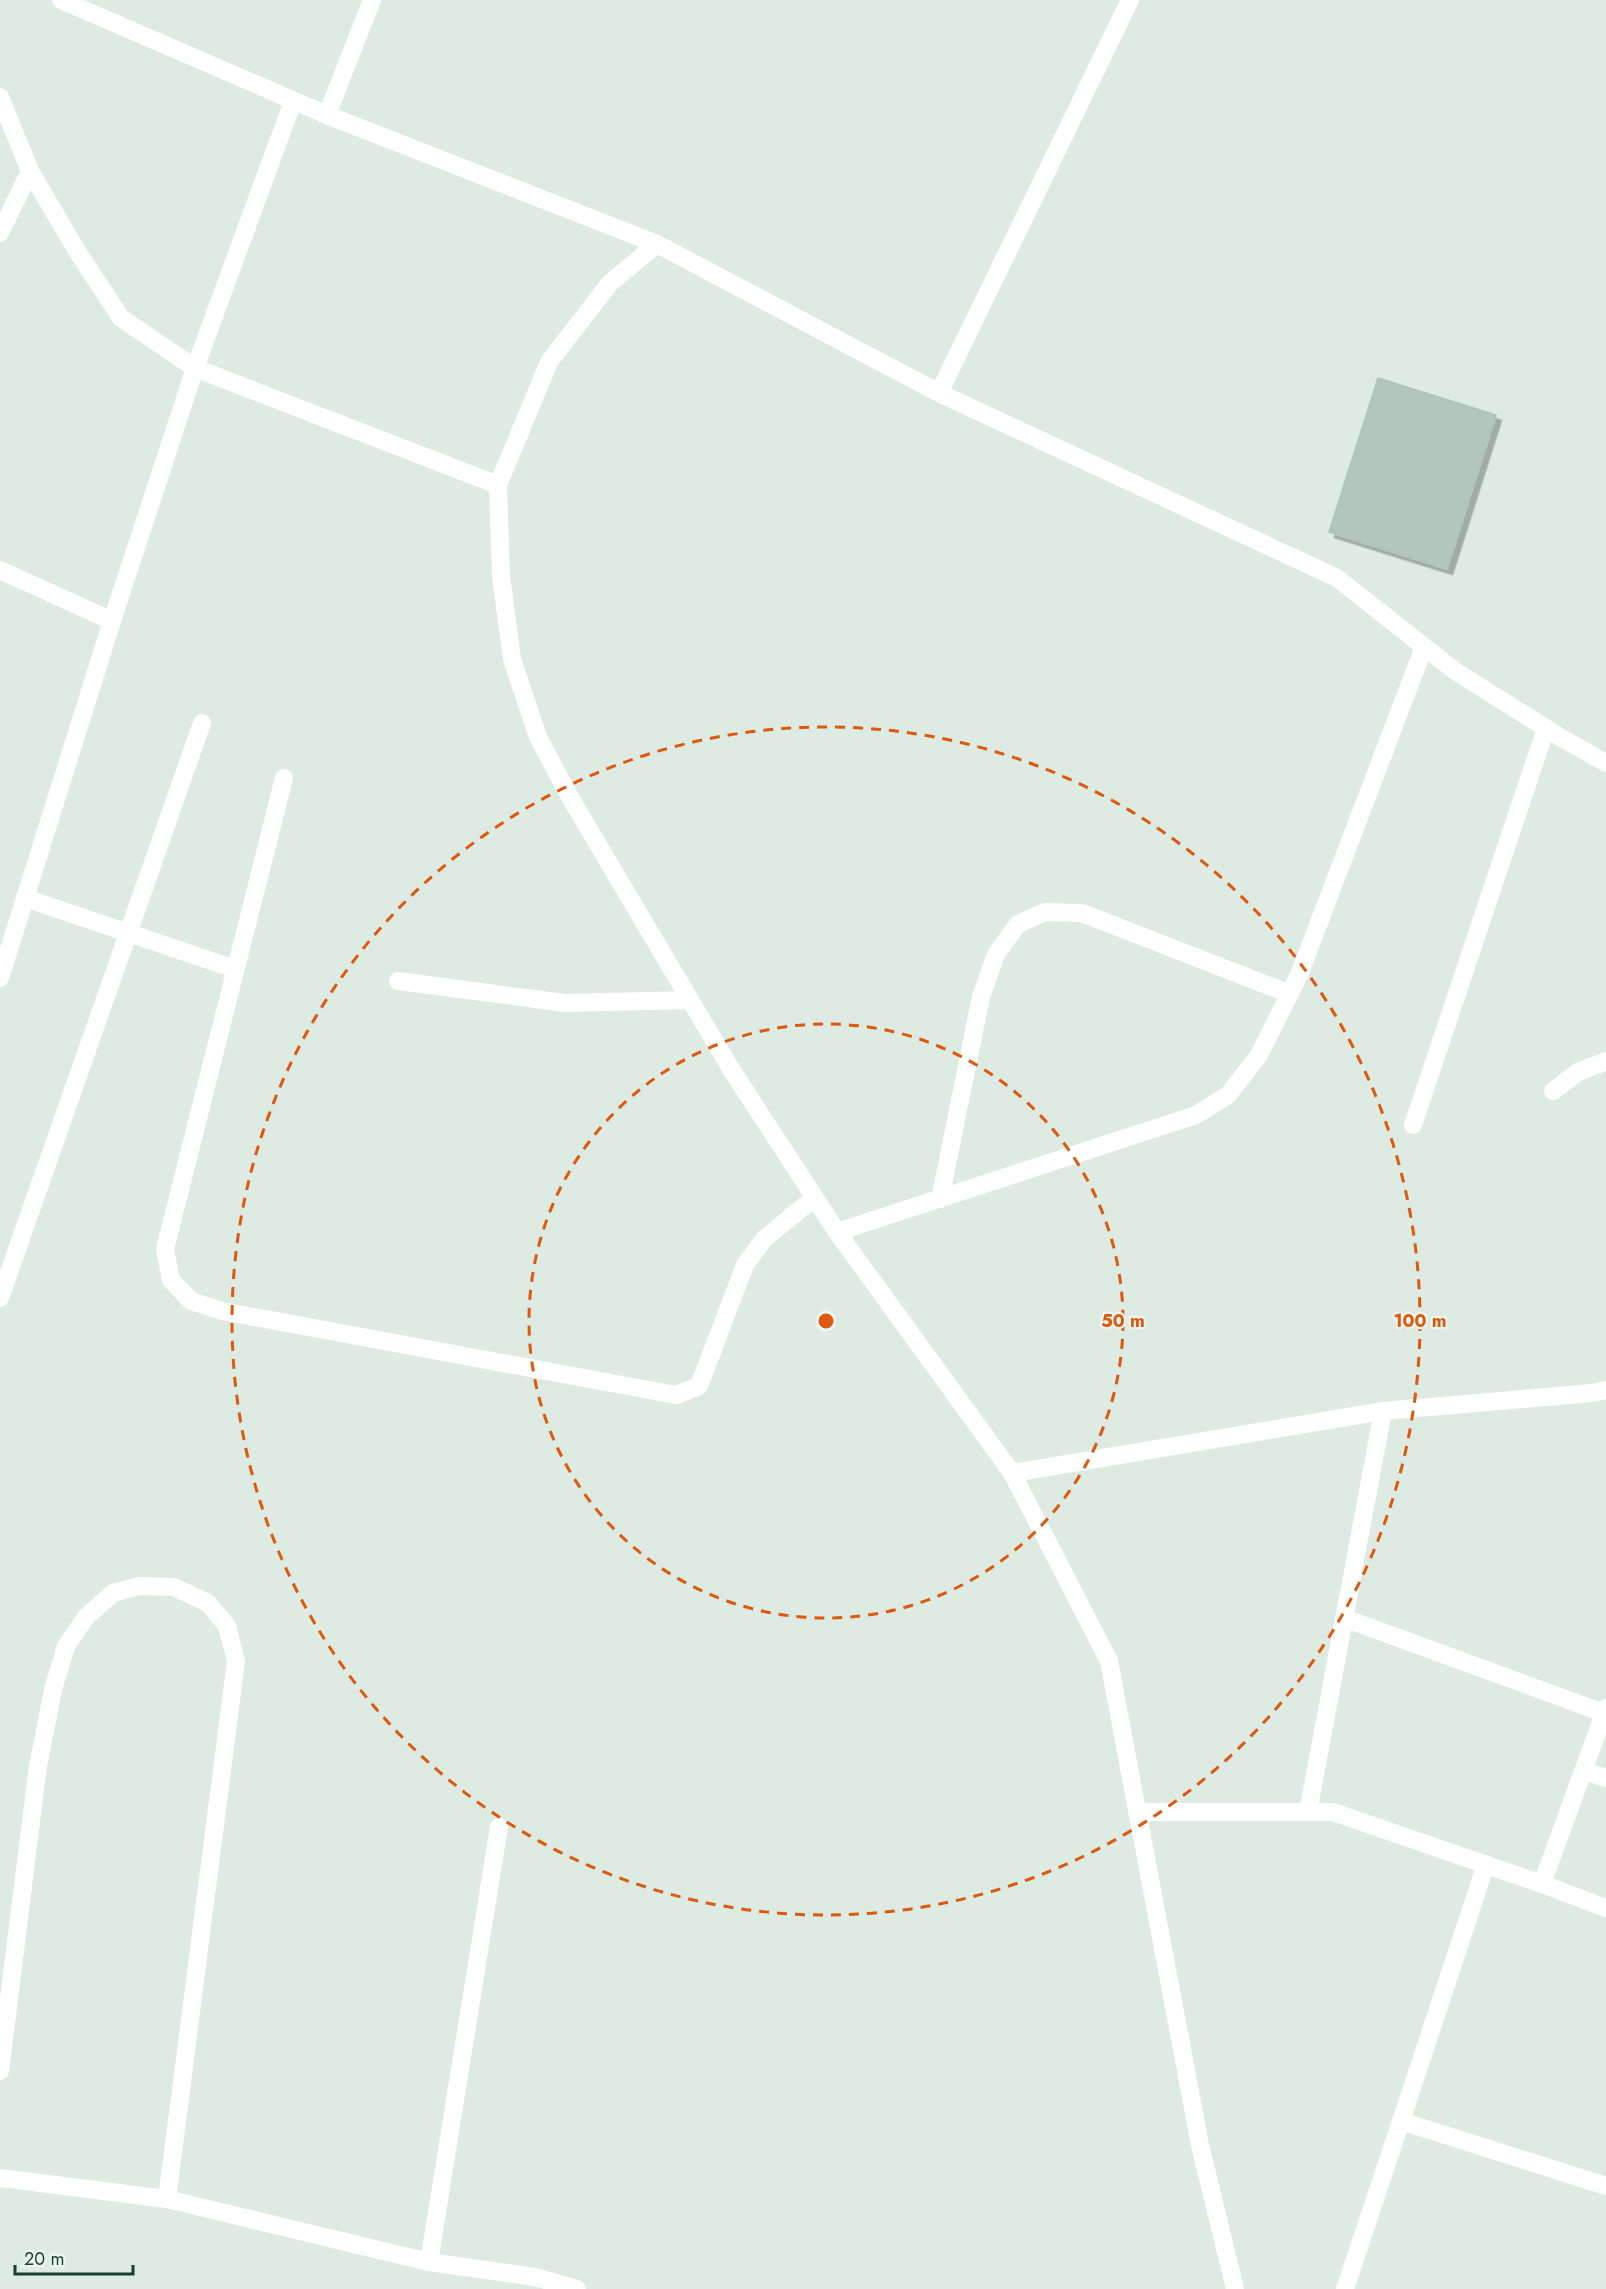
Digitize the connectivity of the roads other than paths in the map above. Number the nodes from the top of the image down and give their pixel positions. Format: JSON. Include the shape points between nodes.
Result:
{"nodes":[{"id":1,"x":61,"y":0,"type":"edge"},
{"id":2,"x":372,"y":0,"type":"edge"},
{"id":3,"x":1130,"y":0,"type":"edge"},
{"id":4,"x":0,"y":97,"type":"edge"},
{"id":5,"x":293,"y":101,"type":"junction"},
{"id":6,"x":327,"y":115,"type":"junction"},
{"id":7,"x":30,"y":171,"type":"junction"},
{"id":8,"x":0,"y":233,"type":"edge"},
{"id":9,"x":657,"y":244,"type":"junction"},
{"id":10,"x":195,"y":369,"type":"junction"},
{"id":11,"x":939,"y":393,"type":"junction"},
{"id":12,"x":498,"y":485,"type":"junction"},
{"id":13,"x":0,"y":570,"type":"edge"},
{"id":14,"x":112,"y":621,"type":"junction"},
{"id":15,"x":1424,"y":647,"type":"junction"},
{"id":16,"x":202,"y":723,"type":"dead end"},
{"id":17,"x":1546,"y":728,"type":"junction"},
{"id":18,"x":1606,"y":763,"type":"edge"},
{"id":19,"x":284,"y":778,"type":"dead end"},
{"id":20,"x":25,"y":898,"type":"junction"},
{"id":21,"x":128,"y":933,"type":"junction"},
{"id":22,"x":235,"y":969,"type":"junction"},
{"id":23,"x":0,"y":978,"type":"edge"},
{"id":24,"x":398,"y":981,"type":"dead end"},
{"id":25,"x":1290,"y":993,"type":"junction"},
{"id":26,"x":690,"y":1000,"type":"junction"},
{"id":27,"x":1606,"y":1061,"type":"edge"},
{"id":28,"x":1553,"y":1092,"type":"dead end"},
{"id":29,"x":1413,"y":1125,"type":"dead end"},
{"id":30,"x":814,"y":1198,"type":"junction"},
{"id":31,"x":940,"y":1199,"type":"junction"},
{"id":32,"x":837,"y":1232,"type":"junction"},
{"id":33,"x":0,"y":1298,"type":"edge"},
{"id":34,"x":1606,"y":1390,"type":"edge"},
{"id":35,"x":1383,"y":1411,"type":"junction"},
{"id":36,"x":1012,"y":1473,"type":"junction"},
{"id":37,"x":1344,"y":1618,"type":"junction"},
{"id":38,"x":1605,"y":1711,"type":"edge"},
{"id":39,"x":1584,"y":1771,"type":"junction"},
{"id":40,"x":1606,"y":1778,"type":"edge"},
{"id":41,"x":1137,"y":1812,"type":"junction"},
{"id":42,"x":1308,"y":1812,"type":"junction"},
{"id":43,"x":499,"y":1827,"type":"dead end"},
{"id":44,"x":1486,"y":1864,"type":"junction"},
{"id":45,"x":1542,"y":1884,"type":"junction"},
{"id":46,"x":1606,"y":1908,"type":"edge"},
{"id":47,"x":0,"y":2071,"type":"edge"},
{"id":48,"x":1401,"y":2121,"type":"junction"},
{"id":49,"x":0,"y":2178,"type":"edge"},
{"id":50,"x":1606,"y":2186,"type":"edge"},
{"id":51,"x":166,"y":2199,"type":"junction"},
{"id":52,"x":429,"y":2262,"type":"junction"},
{"id":53,"x":577,"y":2289,"type":"edge"},
{"id":54,"x":1235,"y":2289,"type":"edge"},
{"id":55,"x":1345,"y":2289,"type":"edge"}],
"edges":[{"from":1,"to":5,"type":"street"},
{"from":2,"to":6,"type":"street"},
{"from":3,"to":11,"type":"street"},
{"from":4,"to":7,"type":"street"},
{"from":5,"to":6,"type":"street"},
{"from":5,"to":10,"type":"street"},
{"from":6,"to":9,"type":"street"},
{"from":7,"to":8,"type":"street"},
{"from":7,"to":10,"type":"street","via":[[121,318]]},
{"from":9,"to":11,"type":"street"},
{"from":9,"to":12,"type":"street","via":[[610,283],[549,362]]},
{"from":10,"to":12,"type":"street"},
{"from":10,"to":14,"type":"street"},
{"from":11,"to":15,"type":"street","via":[[1337,578]]},
{"from":12,"to":26,"type":"street","via":[[501,576],[512,659],[538,737]]},
{"from":13,"to":14,"type":"street"},
{"from":14,"to":20,"type":"street"},
{"from":15,"to":17,"type":"street"},
{"from":15,"to":25,"type":"street"},
{"from":16,"to":21,"type":"street"},
{"from":17,"to":18,"type":"street"},
{"from":17,"to":29,"type":"street"},
{"from":19,"to":22,"type":"street"},
{"from":20,"to":21,"type":"street"},
{"from":20,"to":23,"type":"street"},
{"from":21,"to":22,"type":"street"},
{"from":21,"to":33,"type":"street"},
{"from":22,"to":30,"type":"street","via":[[165,1249],[171,1280],[191,1302],[222,1311],[676,1395],[699,1386],[745,1265],[764,1239]]},
{"from":24,"to":26,"type":"street","via":[[565,1003]]},
{"from":25,"to":31,"type":"street","via":[[1258,1055],[1228,1095],[1196,1115]]},
{"from":25,"to":31,"type":"street","via":[[1082,913],[1045,912],[1018,924],[996,954],[981,997]]},
{"from":26,"to":30,"type":"street"},
{"from":27,"to":28,"type":"street","via":[[1578,1072]]},
{"from":30,"to":32,"type":"street"},
{"from":31,"to":32,"type":"street"},
{"from":32,"to":36,"type":"street"},
{"from":34,"to":35,"type":"street"},
{"from":35,"to":36,"type":"street"},
{"from":35,"to":37,"type":"street"},
{"from":36,"to":41,"type":"street","via":[[1109,1661]]},
{"from":37,"to":38,"type":"street"},
{"from":37,"to":42,"type":"street"},
{"from":38,"to":39,"type":"street"},
{"from":39,"to":40,"type":"street"},
{"from":39,"to":45,"type":"street"},
{"from":41,"to":42,"type":"street"},
{"from":41,"to":54,"type":"street","via":[[1200,2145]]},
{"from":42,"to":44,"type":"street","via":[[1333,1812]]},
{"from":43,"to":52,"type":"street"},
{"from":44,"to":45,"type":"street"},
{"from":44,"to":48,"type":"street"},
{"from":45,"to":46,"type":"street"},
{"from":47,"to":51,"type":"street","via":[[38,1766],[52,1690],[66,1646],[86,1617],[113,1593],[139,1586],[174,1587],[208,1603],[227,1626],[236,1661]]},
{"from":48,"to":50,"type":"street"},
{"from":48,"to":55,"type":"street"},
{"from":49,"to":51,"type":"street"},
{"from":51,"to":52,"type":"street"},
{"from":52,"to":53,"type":"street","via":[[535,2277]]}]}
